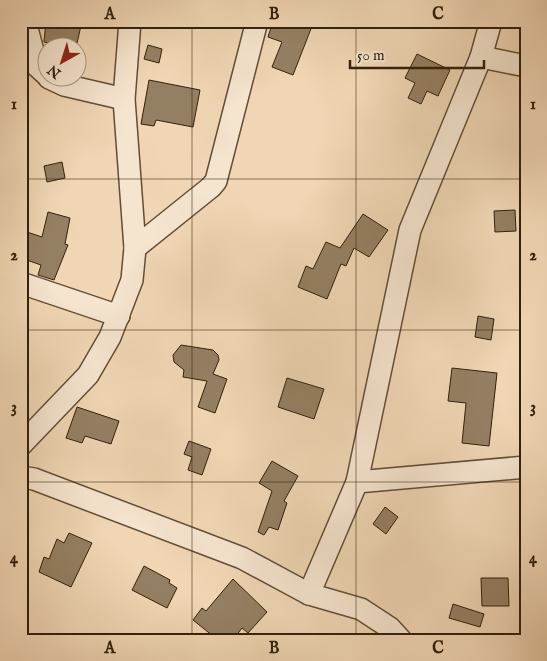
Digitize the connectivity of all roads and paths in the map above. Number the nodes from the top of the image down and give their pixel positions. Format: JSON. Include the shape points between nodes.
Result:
{"nodes":[{"id":1,"x":24,"y":21,"type":"edge"},
{"id":2,"x":130,"y":21,"type":"edge"},
{"id":3,"x":257,"y":21,"type":"edge"},
{"id":4,"x":491,"y":21,"type":"edge"},
{"id":5,"x":481,"y":57,"type":"junction"},
{"id":6,"x":526,"y":66,"type":"edge"},
{"id":7,"x":38,"y":67,"type":"edge"},
{"id":8,"x":77,"y":88,"type":"edge"},
{"id":9,"x":124,"y":99,"type":"junction"},
{"id":10,"x":135,"y":248,"type":"junction"},
{"id":11,"x":21,"y":283,"type":"edge"},
{"id":12,"x":120,"y":316,"type":"junction"},
{"id":13,"x":21,"y":445,"type":"edge"},
{"id":14,"x":526,"y":467,"type":"edge"},
{"id":15,"x":21,"y":477,"type":"edge"},
{"id":16,"x":357,"y":482,"type":"junction"},
{"id":17,"x":309,"y":594,"type":"junction"},
{"id":18,"x":401,"y":640,"type":"edge"}],
"edges":[{"from":1,"to":7,"type":"street"},
{"from":2,"to":9,"type":"street"},
{"from":3,"to":10,"type":"street","via":[[216,180]]},
{"from":4,"to":5,"type":"street"},
{"from":5,"to":6,"type":"street"},
{"from":5,"to":16,"type":"street","via":[[410,230]]},
{"from":8,"to":9,"type":"street"},
{"from":9,"to":10,"type":"street"},
{"from":10,"to":12,"type":"street","via":[[132,280]]},
{"from":11,"to":12,"type":"street"},
{"from":12,"to":13,"type":"street","via":[[88,375]]},
{"from":14,"to":16,"type":"street"},
{"from":15,"to":17,"type":"street","via":[[34,479],[242,558]]},
{"from":16,"to":17,"type":"street"},
{"from":17,"to":18,"type":"street","via":[[361,609],[390,628]]}]}
